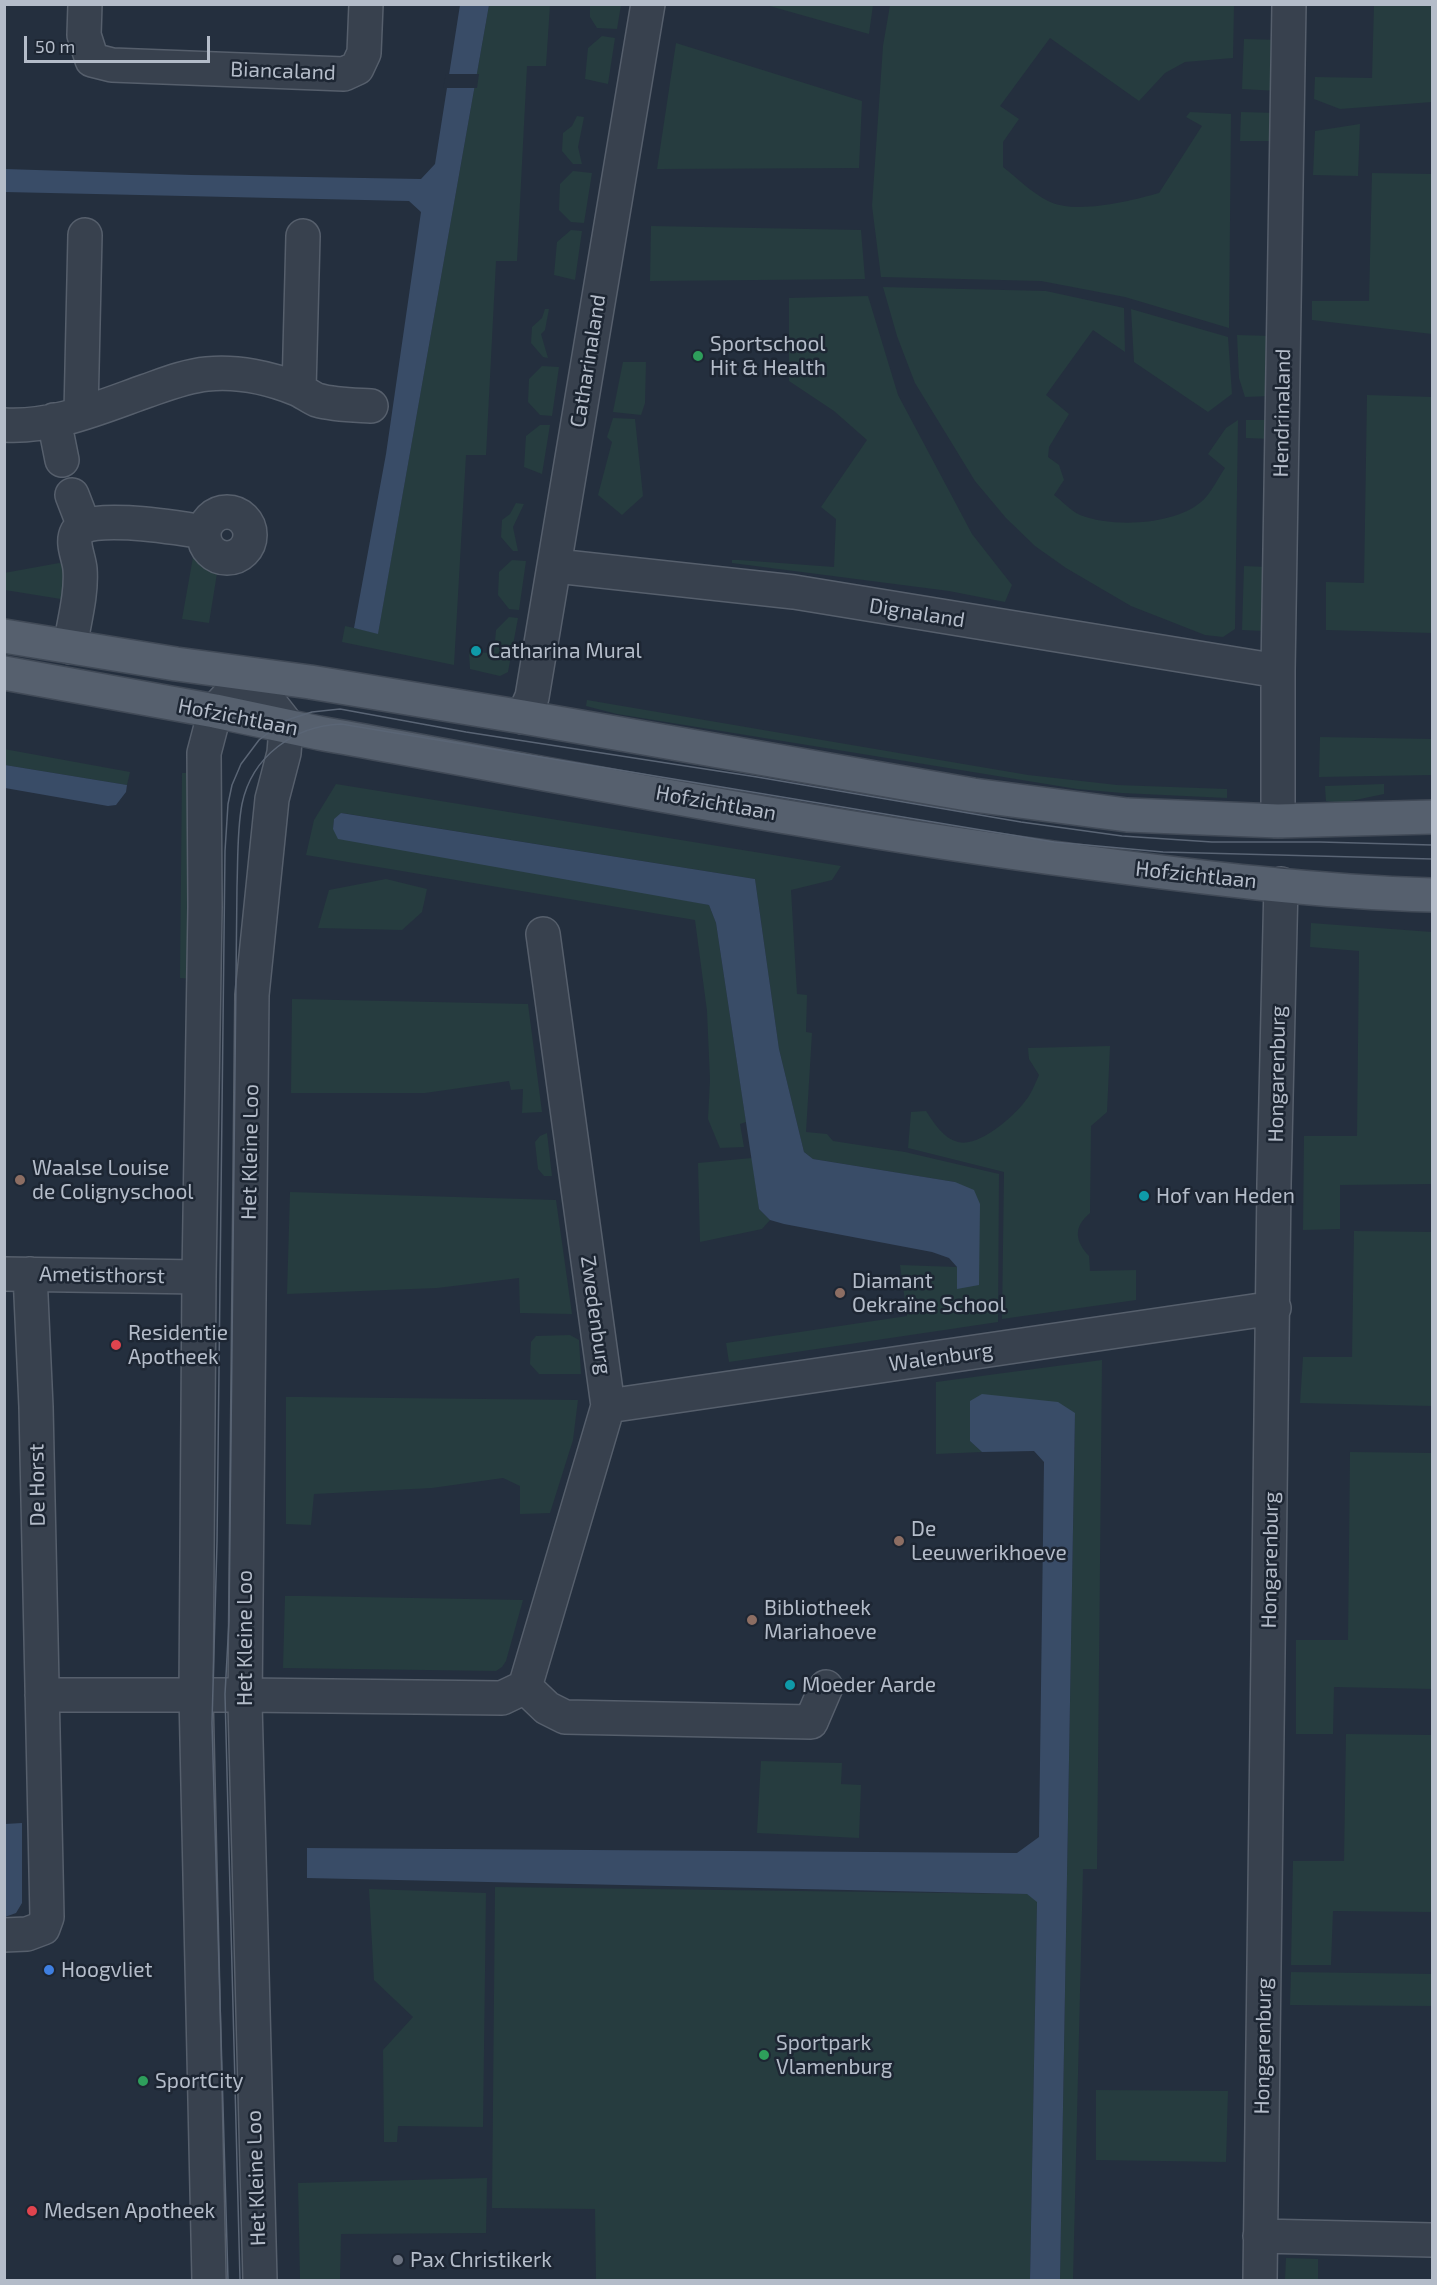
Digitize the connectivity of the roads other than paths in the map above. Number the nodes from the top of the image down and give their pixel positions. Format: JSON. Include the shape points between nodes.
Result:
{"nodes":[{"id":1,"x":85,"y":4,"type":"edge"},
{"id":2,"x":366,"y":4,"type":"edge"},
{"id":3,"x":648,"y":4,"type":"edge"},
{"id":4,"x":1289,"y":4,"type":"edge"},
{"id":5,"x":85,"y":235,"type":"dead end"},
{"id":6,"x":303,"y":236,"type":"dead end"},
{"id":7,"x":299,"y":390,"type":"junction"},
{"id":8,"x":371,"y":406,"type":"dead end"},
{"id":9,"x":68,"y":417,"type":"junction"},
{"id":10,"x":4,"y":425,"type":"edge"},
{"id":11,"x":62,"y":460,"type":"dead end"},
{"id":12,"x":72,"y":495,"type":"dead end"},
{"id":13,"x":84,"y":526,"type":"junction"},
{"id":14,"x":204,"y":532,"type":"dead end"},
{"id":15,"x":556,"y":566,"type":"junction"},
{"id":16,"x":4,"y":636,"type":"edge"},
{"id":17,"x":70,"y":647,"type":"junction"},
{"id":18,"x":1278,"y":671,"type":"junction"},
{"id":19,"x":4,"y":673,"type":"edge"},
{"id":20,"x":248,"y":675,"type":"junction"},
{"id":21,"x":215,"y":711,"type":"junction"},
{"id":22,"x":523,"y":717,"type":"junction"},
{"id":23,"x":286,"y":727,"type":"junction"},
{"id":24,"x":1432,"y":817,"type":"edge"},
{"id":25,"x":1278,"y":820,"type":"junction"},
{"id":26,"x":1281,"y":884,"type":"junction"},
{"id":27,"x":1432,"y":895,"type":"edge"},
{"id":28,"x":543,"y":934,"type":"dead end"},
{"id":29,"x":252,"y":995,"type":"junction"},
{"id":30,"x":203,"y":996,"type":"junction"},
{"id":31,"x":17,"y":1274,"type":"edge"},
{"id":32,"x":199,"y":1277,"type":"junction"},
{"id":33,"x":1274,"y":1308,"type":"junction"},
{"id":34,"x":608,"y":1406,"type":"junction"},
{"id":35,"x":525,"y":1687,"type":"junction"},
{"id":36,"x":826,"y":1687,"type":"dead end"},
{"id":37,"x":42,"y":1695,"type":"junction"},
{"id":38,"x":196,"y":1695,"type":"junction"},
{"id":39,"x":245,"y":1695,"type":"junction"},
{"id":40,"x":4,"y":1935,"type":"edge"},
{"id":41,"x":1260,"y":2236,"type":"junction"},
{"id":42,"x":1432,"y":2240,"type":"edge"},
{"id":43,"x":209,"y":2280,"type":"edge"},
{"id":44,"x":260,"y":2280,"type":"edge"},
{"id":45,"x":1260,"y":2280,"type":"edge"}],
"edges":[{"from":1,"to":2,"type":"street","name":"Biancaland","via":[[84,35],[92,60],[112,66],[344,74],[357,68],[364,53]]},
{"from":3,"to":15,"type":"street","name":"Catharinaland"},
{"from":4,"to":18,"type":"street","name":"Hendrinaland"},
{"from":5,"to":9,"type":"street"},
{"from":6,"to":7,"type":"street"},
{"from":7,"to":8,"type":"street","via":[[332,403]]},
{"from":7,"to":9,"type":"street","via":[[246,375],[208,374],[183,378]]},
{"from":9,"to":10,"type":"street"},
{"from":9,"to":11,"type":"street"},
{"from":12,"to":13,"type":"street"},
{"from":13,"to":14,"type":"street","via":[[114,522]]},
{"from":13,"to":17,"type":"street","via":[[77,531],[75,543],[80,581]]},
{"from":15,"to":18,"type":"street","name":"Dignaland","via":[[794,592]]},
{"from":15,"to":22,"type":"street","name":"Catharinaland","via":[[532,697]]},
{"from":16,"to":17,"type":"main road","name":"Hofzichtlaan"},
{"from":17,"to":20,"type":"main road","name":"Hofzichtlaan"},
{"from":18,"to":25,"type":"street","name":"Hendrinaland"},
{"from":19,"to":21,"type":"main road","name":"Hofzichtlaan"},
{"from":20,"to":21,"type":"street"},
{"from":20,"to":22,"type":"main road","name":"Hofzichtlaan"},
{"from":20,"to":23,"type":"street"},
{"from":21,"to":23,"type":"main road","name":"Hofzichtlaan"},
{"from":21,"to":30,"type":"street","via":[[204,753]]},
{"from":22,"to":25,"type":"main road","name":"Hofzichtlaan","via":[[984,796],[1127,815]]},
{"from":23,"to":26,"type":"main road","name":"Hofzichtlaan","via":[[962,846]]},
{"from":23,"to":29,"type":"street","name":"Het Kleine Loo","via":[[272,799]]},
{"from":24,"to":25,"type":"main road","name":"Hofzichtlaan"},
{"from":26,"to":27,"type":"main road","name":"Hofzichtlaan","via":[[1369,894]]},
{"from":26,"to":33,"type":"street","name":"Hongarenburg"},
{"from":28,"to":34,"type":"street","name":"Zwedenburg"},
{"from":29,"to":30,"type":"street"},
{"from":29,"to":39,"type":"street","name":"Het Kleine Loo"},
{"from":30,"to":32,"type":"street"},
{"from":31,"to":32,"type":"street","name":"Ametisthorst"},
{"from":31,"to":37,"type":"street","name":"De Horst","via":[[35,1396]]},
{"from":32,"to":38,"type":"street"},
{"from":33,"to":34,"type":"street","name":"Walenburg"},
{"from":33,"to":41,"type":"street","name":"Hongarenburg"},
{"from":34,"to":35,"type":"street","name":"Zwedenburg"},
{"from":35,"to":36,"type":"street","via":[[547,1708],[565,1717],[811,1722]]},
{"from":35,"to":39,"type":"street","via":[[502,1698]]},
{"from":37,"to":38,"type":"street"},
{"from":37,"to":40,"type":"street","name":"De Horst","via":[[47,1917],[43,1928],[27,1934]]},
{"from":38,"to":39,"type":"street"},
{"from":38,"to":43,"type":"street"},
{"from":39,"to":44,"type":"street","name":"Het Kleine Loo"},
{"from":41,"to":42,"type":"street"},
{"from":41,"to":45,"type":"street","name":"Hongarenburg"}]}
